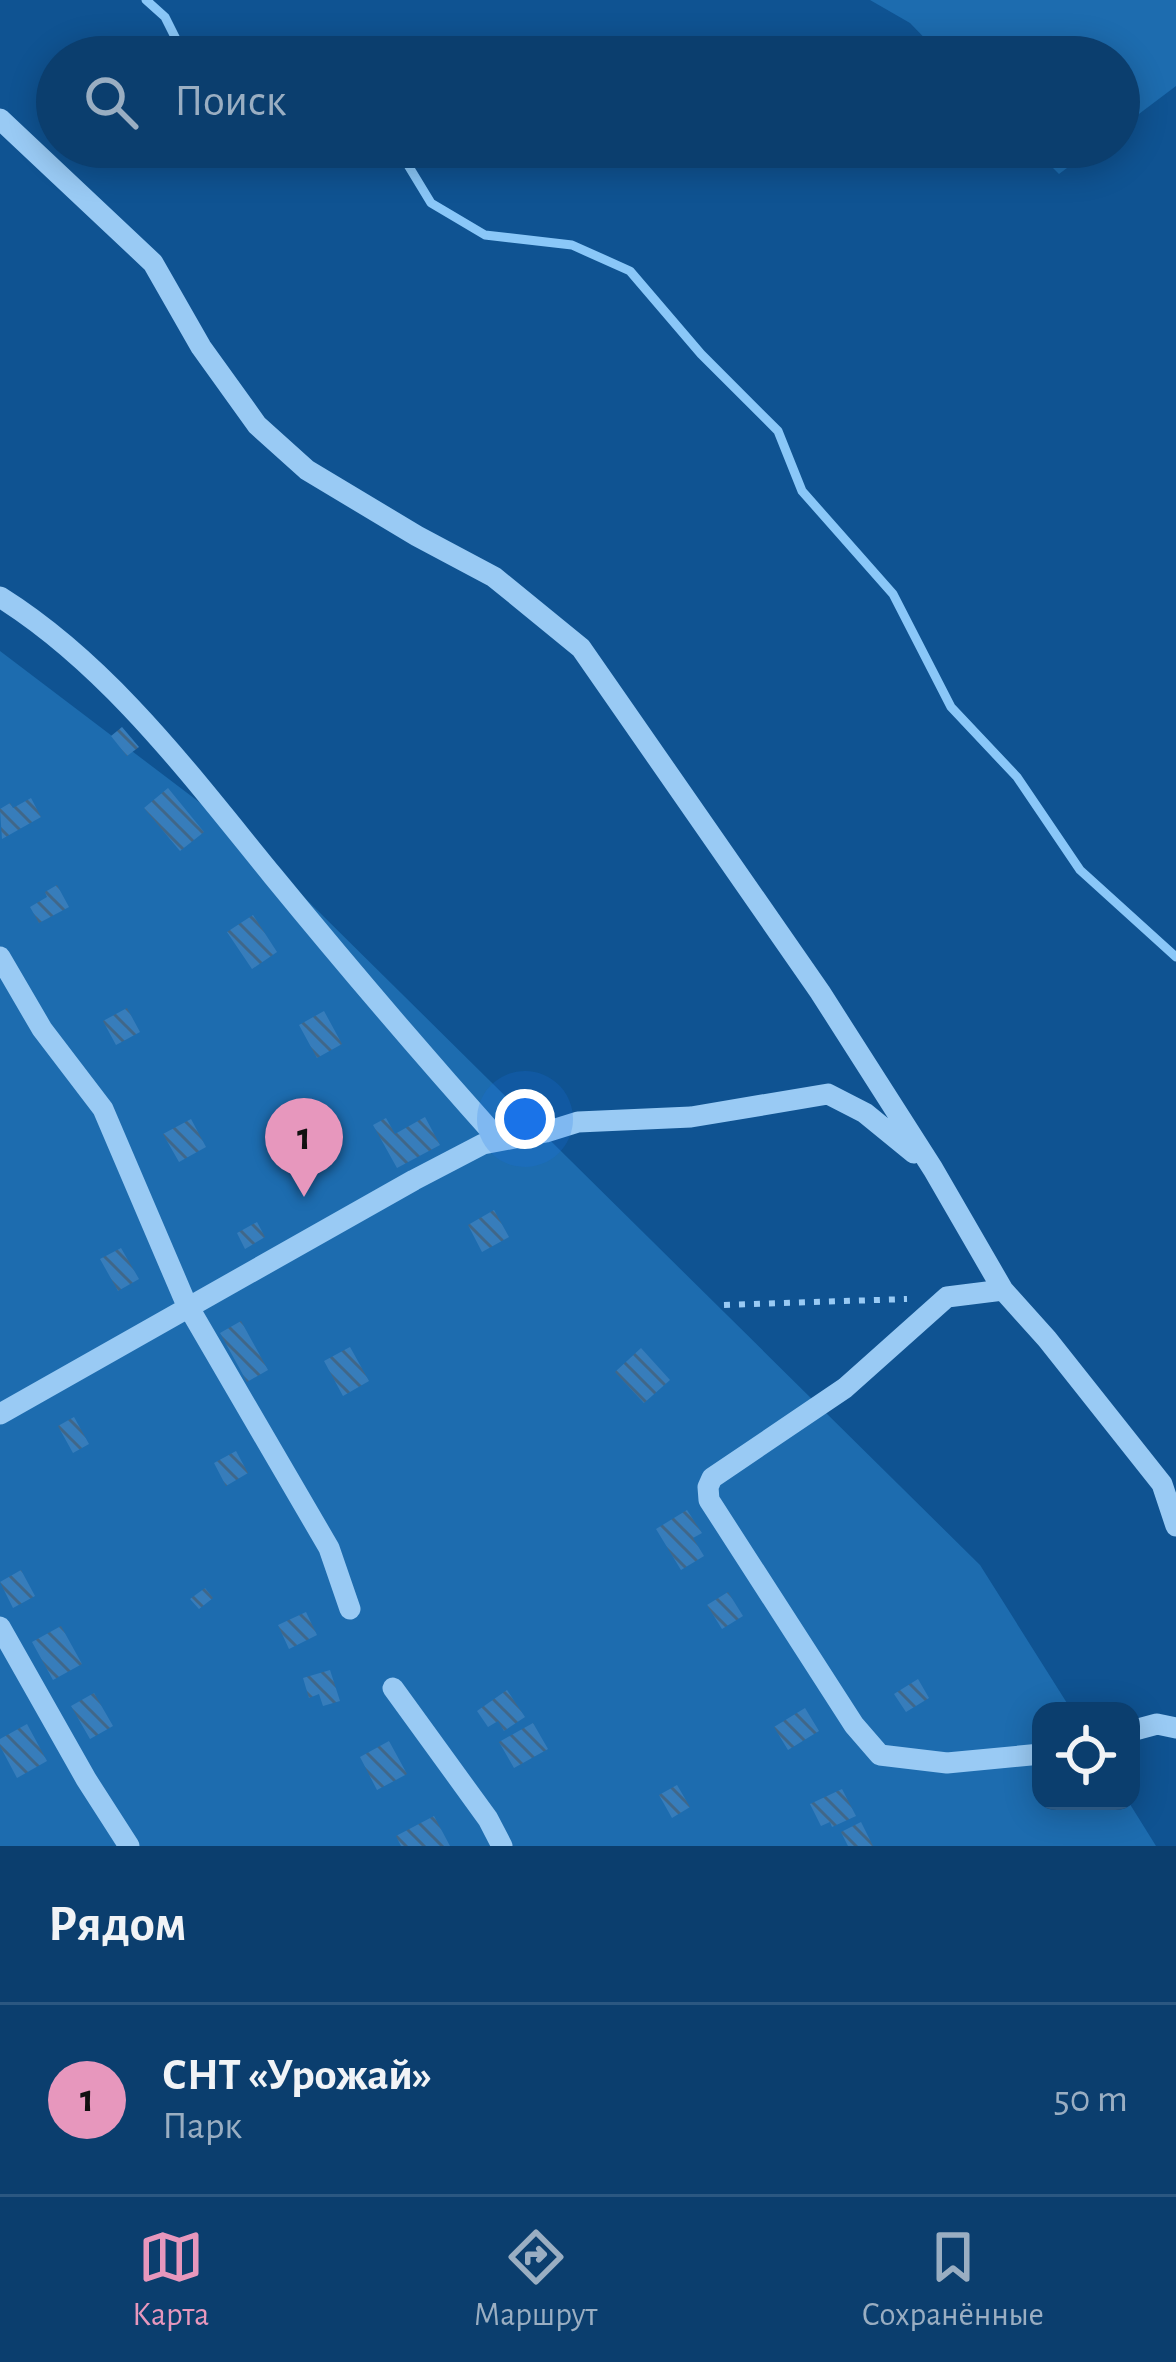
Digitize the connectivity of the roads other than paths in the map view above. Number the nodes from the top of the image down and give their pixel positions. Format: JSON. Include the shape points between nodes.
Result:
{"nodes":[{"id":1,"x":0,"y":119,"type":"edge"},
{"id":2,"x":36,"y":153,"type":"edge"},
{"id":3,"x":52,"y":168,"type":"edge"},
{"id":4,"x":0,"y":597,"type":"edge"},
{"id":5,"x":0,"y":957,"type":"edge"},
{"id":6,"x":498,"y":1139,"type":"junction"},
{"id":7,"x":933,"y":1169,"type":"junction"},
{"id":8,"x":1004,"y":1289,"type":"junction"},
{"id":9,"x":189,"y":1309,"type":"junction"},
{"id":10,"x":0,"y":1414,"type":"edge"},
{"id":11,"x":1176,"y":1526,"type":"edge"},
{"id":12,"x":350,"y":1609,"type":"dead end"},
{"id":13,"x":0,"y":1627,"type":"edge"},
{"id":14,"x":393,"y":1688,"type":"dead end"},
{"id":15,"x":1176,"y":1728,"type":"edge"},
{"id":16,"x":1140,"y":1729,"type":"edge"},
{"id":17,"x":1032,"y":1755,"type":"edge"},
{"id":18,"x":129,"y":1846,"type":"edge"},
{"id":19,"x":502,"y":1846,"type":"edge"}],
"edges":[{"from":1,"to":2,"type":"street"},
{"from":3,"to":7,"type":"street","via":[[153,263],[257,425],[307,470],[494,578],[581,648]]},
{"from":4,"to":6,"type":"street","via":[[40,622],[152,729]]},
{"from":5,"to":9,"type":"street","via":[[103,1109]]},
{"from":6,"to":7,"type":"street","via":[[578,1122],[691,1117],[828,1094],[865,1113]]},
{"from":6,"to":9,"type":"street"},
{"from":7,"to":8,"type":"street"},
{"from":8,"to":11,"type":"street","via":[[1162,1484]]},
{"from":8,"to":17,"type":"street","via":[[947,1298],[845,1388],[708,1487],[709,1500],[880,1755],[947,1763]]},
{"from":9,"to":10,"type":"street"},
{"from":9,"to":12,"type":"street","via":[[329,1548]]},
{"from":13,"to":18,"type":"street"},
{"from":14,"to":19,"type":"street"},
{"from":15,"to":16,"type":"street"}]}
